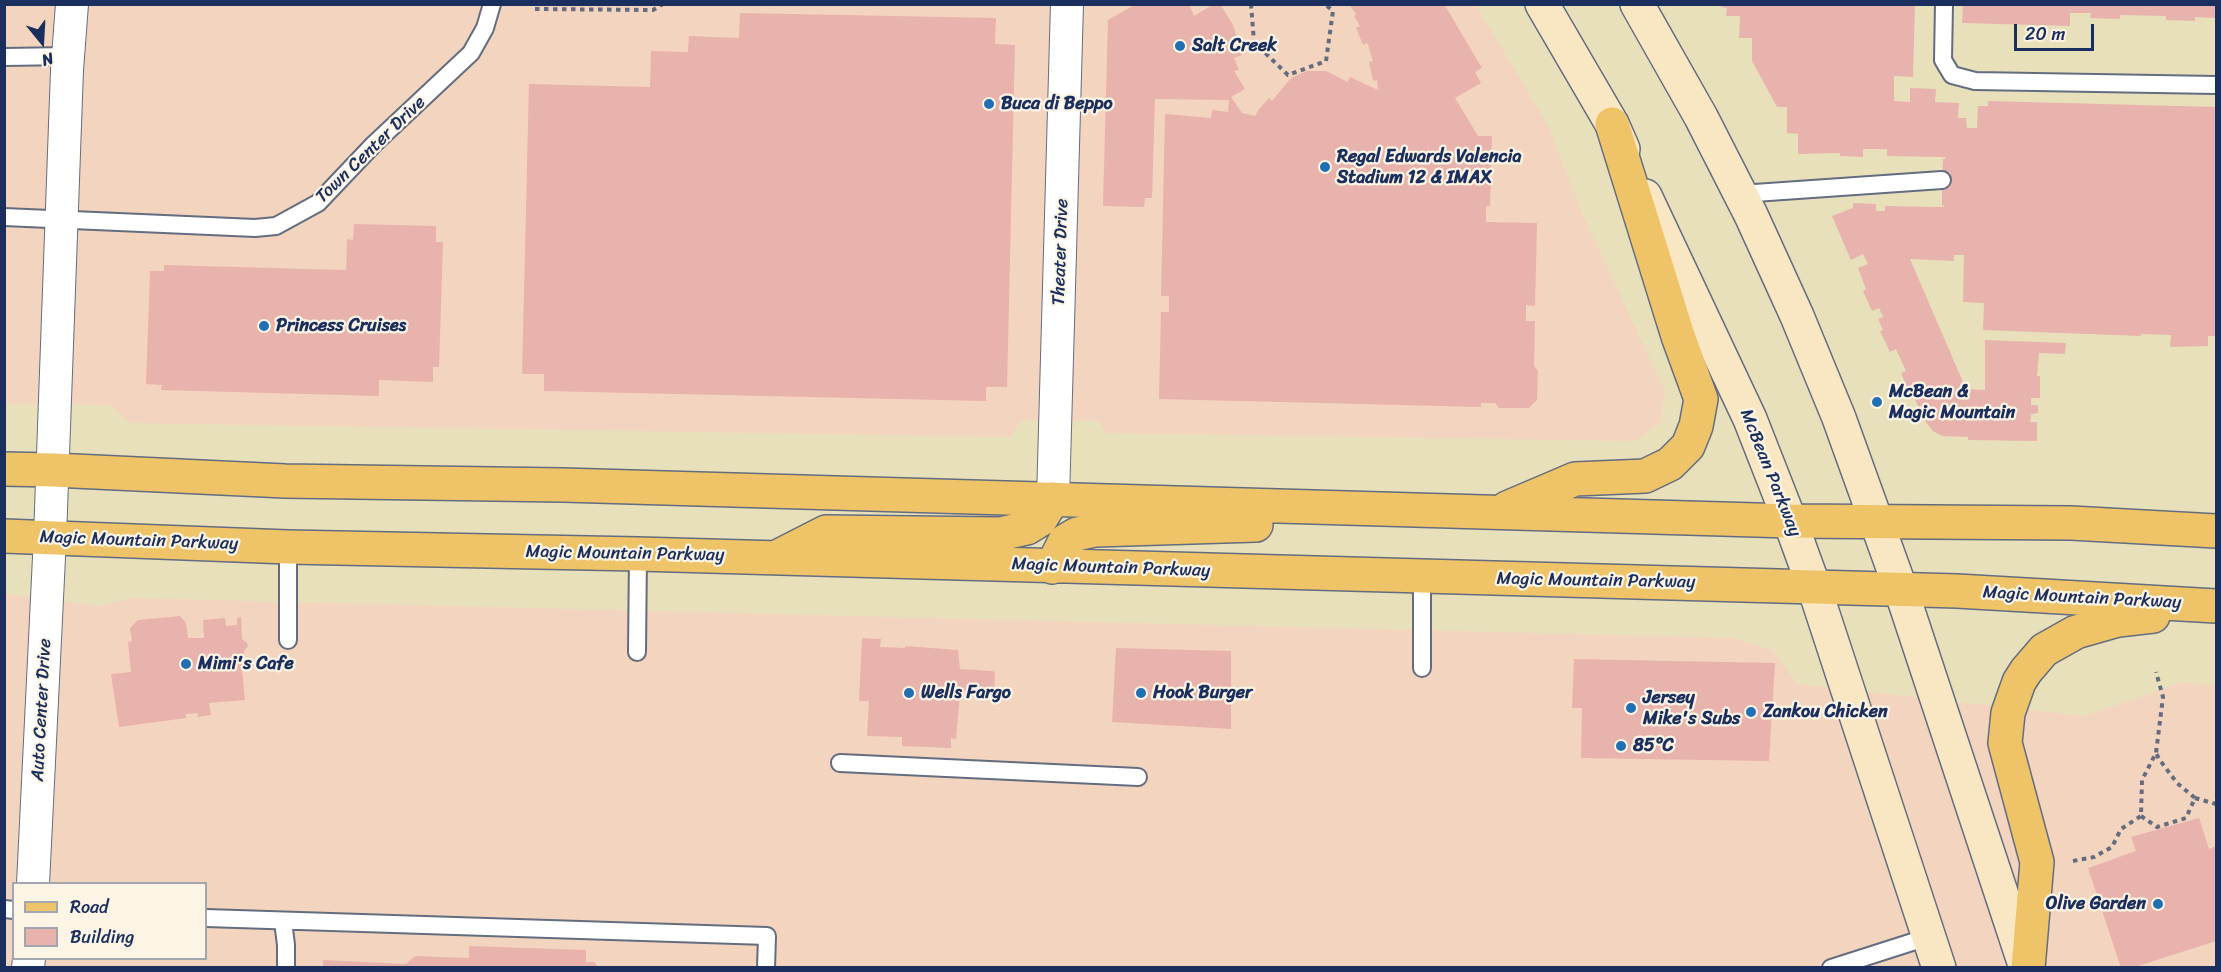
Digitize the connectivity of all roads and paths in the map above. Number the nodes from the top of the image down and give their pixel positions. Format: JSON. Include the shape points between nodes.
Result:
{"nodes":[{"id":1,"x":72,"y":4,"type":"edge"},
{"id":2,"x":492,"y":4,"type":"edge"},
{"id":3,"x":663,"y":4,"type":"edge"},
{"id":4,"x":1067,"y":4,"type":"edge"},
{"id":5,"x":1251,"y":4,"type":"edge"},
{"id":6,"x":1325,"y":4,"type":"edge"},
{"id":7,"x":1542,"y":4,"type":"edge"},
{"id":8,"x":1637,"y":4,"type":"edge"},
{"id":9,"x":1944,"y":4,"type":"edge"},
{"id":10,"x":535,"y":9,"type":"dead end"},
{"id":11,"x":69,"y":56,"type":"junction"},
{"id":12,"x":4,"y":57,"type":"edge"},
{"id":13,"x":2217,"y":85,"type":"edge"},
{"id":14,"x":1612,"y":124,"type":"junction"},
{"id":15,"x":1942,"y":180,"type":"dead end"},
{"id":16,"x":1740,"y":194,"type":"junction"},
{"id":17,"x":4,"y":217,"type":"edge"},
{"id":18,"x":62,"y":219,"type":"junction"},
{"id":19,"x":4,"y":469,"type":"edge"},
{"id":20,"x":53,"y":470,"type":"junction"},
{"id":21,"x":1053,"y":499,"type":"junction"},
{"id":22,"x":1364,"y":508,"type":"junction"},
{"id":23,"x":1498,"y":512,"type":"junction"},
{"id":24,"x":1790,"y":521,"type":"junction"},
{"id":25,"x":1877,"y":522,"type":"junction"},
{"id":26,"x":2217,"y":531,"type":"edge"},
{"id":27,"x":4,"y":536,"type":"edge"},
{"id":28,"x":51,"y":537,"type":"junction"},
{"id":29,"x":288,"y":547,"type":"junction"},
{"id":30,"x":638,"y":554,"type":"junction"},
{"id":31,"x":775,"y":558,"type":"junction"},
{"id":32,"x":1052,"y":567,"type":"junction"},
{"id":33,"x":1422,"y":576,"type":"junction"},
{"id":34,"x":1814,"y":587,"type":"junction"},
{"id":35,"x":1901,"y":590,"type":"junction"},
{"id":36,"x":2217,"y":607,"type":"edge"},
{"id":37,"x":288,"y":640,"type":"dead end"},
{"id":38,"x":637,"y":652,"type":"dead end"},
{"id":39,"x":1422,"y":668,"type":"dead end"},
{"id":40,"x":2156,"y":672,"type":"dead end"},
{"id":41,"x":2156,"y":753,"type":"junction"},
{"id":42,"x":840,"y":763,"type":"dead end"},
{"id":43,"x":1138,"y":777,"type":"dead end"},
{"id":44,"x":2195,"y":798,"type":"junction"},
{"id":45,"x":2217,"y":804,"type":"edge"},
{"id":46,"x":2141,"y":816,"type":"junction"},
{"id":47,"x":2073,"y":861,"type":"dead end"},
{"id":48,"x":33,"y":882,"type":"edge"},
{"id":49,"x":207,"y":918,"type":"edge"},
{"id":50,"x":283,"y":921,"type":"junction"},
{"id":51,"x":1928,"y":937,"type":"junction"},
{"id":52,"x":1868,"y":962,"type":"edge"},
{"id":53,"x":285,"y":968,"type":"edge"},
{"id":54,"x":766,"y":968,"type":"edge"},
{"id":55,"x":1831,"y":968,"type":"edge"},
{"id":56,"x":1939,"y":968,"type":"edge"},
{"id":57,"x":2027,"y":968,"type":"edge"}],
"edges":[{"from":1,"to":11,"type":"street"},
{"from":2,"to":18,"type":"lane","name":"Town Center Drive","via":[[485,28],[471,53],[318,203],[300,215],[276,226],[255,228]]},
{"from":3,"to":10,"type":"path","via":[[653,9]]},
{"from":4,"to":21,"type":"street","name":"Theater Drive"},
{"from":5,"to":6,"type":"path","via":[[1254,42],[1288,75],[1326,61],[1333,11]]},
{"from":7,"to":14,"type":"main road","name":"McBean Parkway"},
{"from":8,"to":16,"type":"main road"},
{"from":9,"to":13,"type":"lane","via":[[1943,60],[1952,75],[1975,81]]},
{"from":11,"to":12,"type":"lane"},
{"from":11,"to":18,"type":"street"},
{"from":14,"to":23,"type":"main road","via":[[1701,399],[1696,426],[1688,446],[1670,464],[1645,476],[1575,479]]},
{"from":14,"to":24,"type":"main road","name":"McBean Parkway","via":[[1750,419]]},
{"from":15,"to":16,"type":"lane"},
{"from":16,"to":25,"type":"main road","via":[[1797,316]]},
{"from":17,"to":18,"type":"lane","name":"Town Center Drive"},
{"from":18,"to":20,"type":"street"},
{"from":19,"to":20,"type":"main road"},
{"from":20,"to":21,"type":"main road","via":[[285,481]]},
{"from":20,"to":28,"type":"street"},
{"from":21,"to":22,"type":"main road"},
{"from":21,"to":31,"type":"main road","via":[[1040,520],[1027,528],[999,534],[826,532]]},
{"from":22,"to":23,"type":"main road"},
{"from":22,"to":32,"type":"main road","via":[[1282,524],[1086,532],[1065,541]]},
{"from":23,"to":24,"type":"main road"},
{"from":24,"to":25,"type":"main road"},
{"from":24,"to":34,"type":"main road","name":"McBean Parkway"},
{"from":25,"to":26,"type":"main road","via":[[2071,523]]},
{"from":25,"to":35,"type":"main road"},
{"from":27,"to":28,"type":"main road","name":"Magic Mountain Parkway"},
{"from":28,"to":29,"type":"main road","name":"Magic Mountain Parkway"},
{"from":28,"to":48,"type":"street","name":"Auto Center Drive"},
{"from":29,"to":30,"type":"main road","name":"Magic Mountain Parkway"},
{"from":29,"to":37,"type":"lane"},
{"from":30,"to":31,"type":"main road","name":"Magic Mountain Parkway"},
{"from":30,"to":38,"type":"lane"},
{"from":31,"to":32,"type":"main road","name":"Magic Mountain Parkway"},
{"from":32,"to":33,"type":"main road","name":"Magic Mountain Parkway"},
{"from":33,"to":34,"type":"main road","name":"Magic Mountain Parkway"},
{"from":33,"to":39,"type":"lane"},
{"from":34,"to":35,"type":"main road","name":"Magic Mountain Parkway"},
{"from":34,"to":51,"type":"main road","name":"McBean Parkway"},
{"from":35,"to":36,"type":"main road","name":"Magic Mountain Parkway"},
{"from":35,"to":57,"type":"main road"},
{"from":36,"to":57,"type":"main road","via":[[2118,620],[2076,632],[2044,650],[2019,682],[2008,712],[2005,743],[2037,862]]},
{"from":40,"to":41,"type":"path","via":[[2163,697]]},
{"from":41,"to":44,"type":"path","via":[[2177,783]]},
{"from":41,"to":46,"type":"path","via":[[2142,780]]},
{"from":42,"to":43,"type":"lane"},
{"from":44,"to":45,"type":"path"},
{"from":44,"to":46,"type":"path","via":[[2186,818],[2157,826]]},
{"from":46,"to":47,"type":"path","via":[[2121,829],[2112,847],[2094,857]]},
{"from":49,"to":50,"type":"lane"},
{"from":50,"to":53,"type":"lane"},
{"from":50,"to":54,"type":"lane","via":[[767,936]]},
{"from":51,"to":52,"type":"lane"},
{"from":51,"to":56,"type":"main road","name":"McBean Parkway"},
{"from":52,"to":55,"type":"lane"}]}
